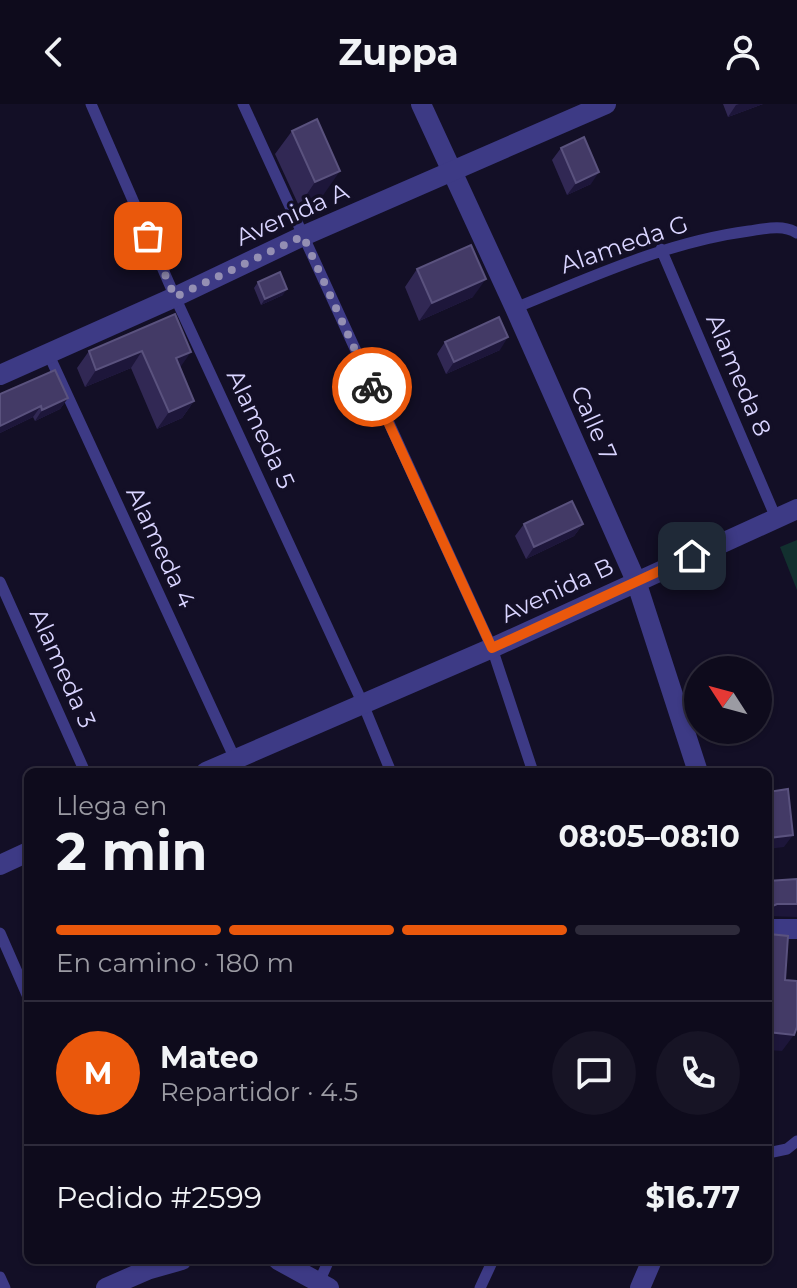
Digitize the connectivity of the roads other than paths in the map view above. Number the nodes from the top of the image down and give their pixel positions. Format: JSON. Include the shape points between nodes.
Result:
{"nodes":[{"id":1,"x":91,"y":104,"type":"edge"},
{"id":2,"x":243,"y":104,"type":"edge"},
{"id":3,"x":421,"y":104,"type":"edge"},
{"id":4,"x":606,"y":104,"type":"edge"},
{"id":5,"x":453,"y":172,"type":"junction"},
{"id":6,"x":797,"y":233,"type":"edge"},
{"id":7,"x":303,"y":236,"type":"junction"},
{"id":8,"x":661,"y":249,"type":"junction"},
{"id":9,"x":175,"y":297,"type":"junction"},
{"id":10,"x":515,"y":308,"type":"junction"},
{"id":11,"x":48,"y":353,"type":"junction"},
{"id":12,"x":0,"y":375,"type":"edge"},
{"id":13,"x":797,"y":509,"type":"edge"},
{"id":14,"x":776,"y":518,"type":"junction"},
{"id":15,"x":636,"y":581,"type":"junction"},
{"id":16,"x":0,"y":582,"type":"edge"},
{"id":17,"x":492,"y":648,"type":"junction"},
{"id":18,"x":363,"y":704,"type":"junction"},
{"id":19,"x":235,"y":759,"type":"junction"},
{"id":20,"x":83,"y":768,"type":"edge"},
{"id":21,"x":215,"y":768,"type":"edge"},
{"id":22,"x":389,"y":768,"type":"edge"},
{"id":23,"x":532,"y":768,"type":"edge"},
{"id":24,"x":697,"y":768,"type":"edge"},
{"id":25,"x":24,"y":854,"type":"edge"},
{"id":26,"x":0,"y":865,"type":"edge"},
{"id":27,"x":772,"y":929,"type":"edge"},
{"id":28,"x":797,"y":929,"type":"edge"},
{"id":29,"x":0,"y":933,"type":"edge"},
{"id":30,"x":24,"y":988,"type":"edge"},
{"id":31,"x":797,"y":1141,"type":"edge"},
{"id":32,"x":772,"y":1152,"type":"edge"},
{"id":33,"x":286,"y":1264,"type":"edge"},
{"id":34,"x":328,"y":1264,"type":"edge"},
{"id":35,"x":491,"y":1264,"type":"edge"},
{"id":36,"x":650,"y":1264,"type":"edge"},
{"id":37,"x":145,"y":1265,"type":"edge"},
{"id":38,"x":0,"y":1277,"type":"edge"},
{"id":39,"x":324,"y":1285,"type":"edge"},
{"id":40,"x":5,"y":1288,"type":"edge"},
{"id":41,"x":106,"y":1288,"type":"edge"},
{"id":42,"x":480,"y":1288,"type":"edge"},
{"id":43,"x":640,"y":1288,"type":"edge"}],
"edges":[{"from":1,"to":9,"type":"lane","name":"Alameda 5"},
{"from":2,"to":7,"type":"lane"},
{"from":3,"to":5,"type":"street","name":"Calle 7"},
{"from":4,"to":5,"type":"street","name":"Avenida A"},
{"from":5,"to":7,"type":"street","name":"Avenida A"},
{"from":5,"to":10,"type":"street","name":"Calle 7"},
{"from":6,"to":8,"type":"lane","name":"Alameda G","via":[[773,228]]},
{"from":7,"to":9,"type":"street","name":"Avenida A"},
{"from":7,"to":17,"type":"lane"},
{"from":8,"to":10,"type":"lane","name":"Alameda G"},
{"from":8,"to":14,"type":"lane","name":"Alameda 8"},
{"from":9,"to":11,"type":"street","name":"Avenida A"},
{"from":9,"to":18,"type":"lane","name":"Alameda 5"},
{"from":10,"to":15,"type":"street","name":"Calle 7"},
{"from":11,"to":12,"type":"street","name":"Avenida A"},
{"from":11,"to":19,"type":"lane","name":"Alameda 4"},
{"from":13,"to":14,"type":"street","name":"Avenida B"},
{"from":14,"to":15,"type":"street","name":"Avenida B"},
{"from":15,"to":17,"type":"street","name":"Avenida B"},
{"from":15,"to":24,"type":"street","name":"Calle 7"},
{"from":16,"to":20,"type":"lane","name":"Alameda 3"},
{"from":17,"to":18,"type":"street","name":"Avenida B"},
{"from":17,"to":23,"type":"lane"},
{"from":18,"to":19,"type":"street","name":"Avenida B"},
{"from":18,"to":22,"type":"lane","name":"Alameda 5"},
{"from":19,"to":21,"type":"street","name":"Avenida B"},
{"from":25,"to":26,"type":"street"},
{"from":27,"to":28,"type":"street"},
{"from":29,"to":30,"type":"lane"},
{"from":31,"to":32,"type":"lane"},
{"from":33,"to":39,"type":"street"},
{"from":34,"to":39,"type":"lane"},
{"from":35,"to":42,"type":"lane"},
{"from":36,"to":43,"type":"street"},
{"from":37,"to":41,"type":"street"},
{"from":38,"to":40,"type":"lane"}]}
